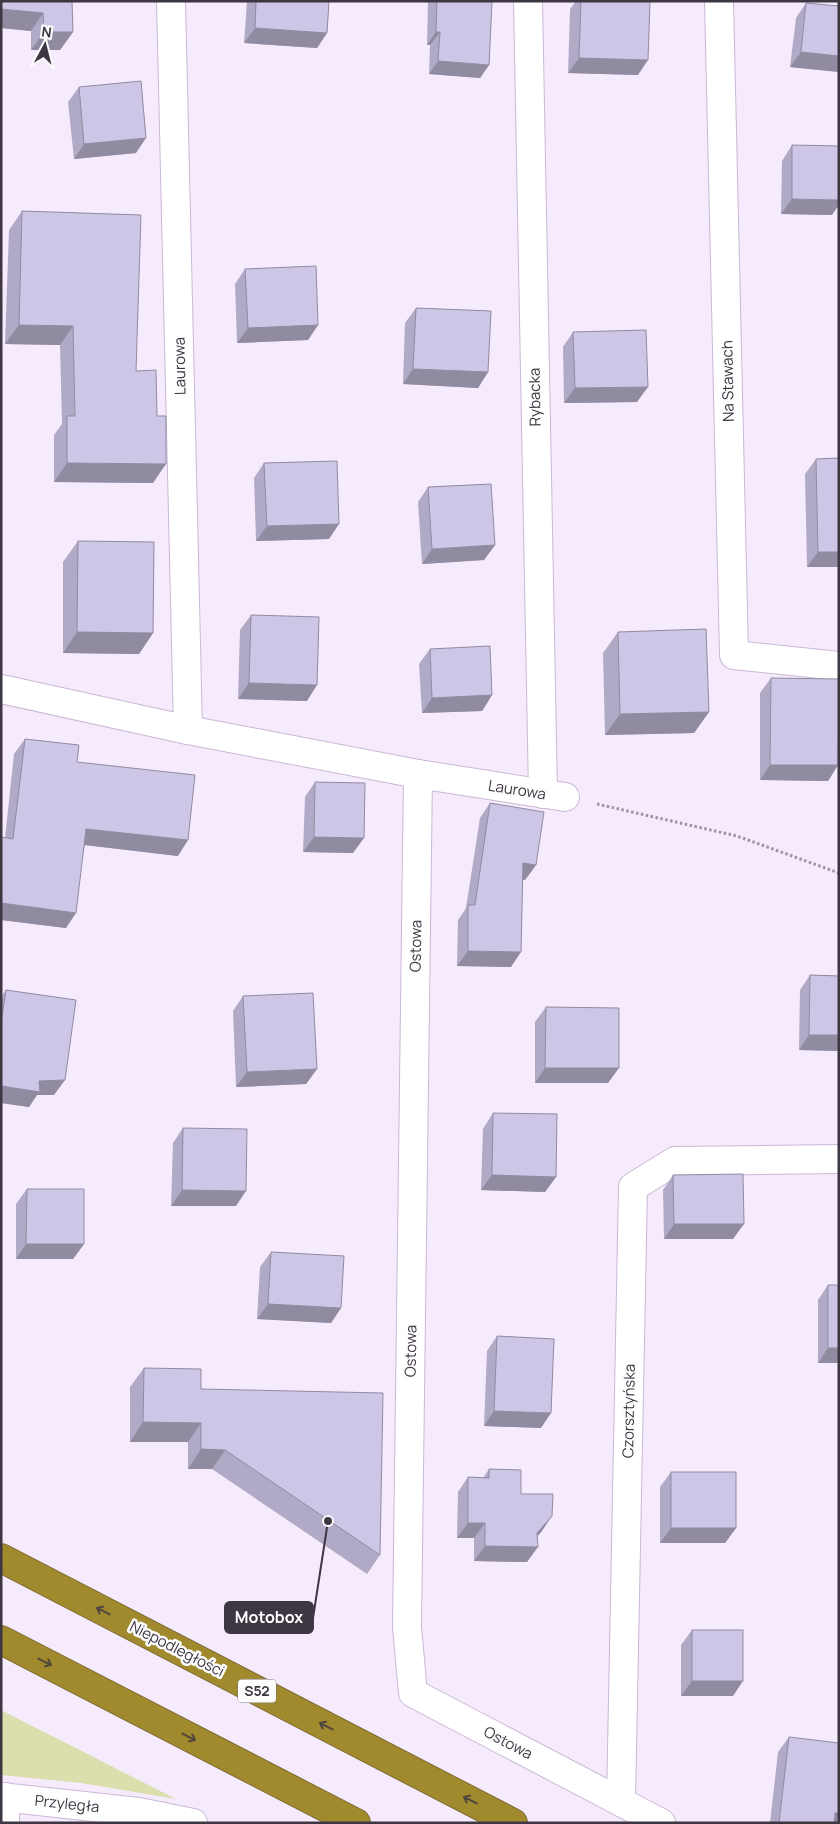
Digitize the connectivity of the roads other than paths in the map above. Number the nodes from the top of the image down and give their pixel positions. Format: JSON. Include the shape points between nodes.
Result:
{"nodes":[{"id":1,"x":171,"y":1,"type":"edge"},
{"id":2,"x":528,"y":1,"type":"edge"},
{"id":3,"x":719,"y":1,"type":"edge"},
{"id":4,"x":839,"y":666,"type":"edge"},
{"id":5,"x":1,"y":689,"type":"edge"},
{"id":6,"x":188,"y":730,"type":"junction"},
{"id":7,"x":418,"y":774,"type":"junction"},
{"id":8,"x":554,"y":795,"type":"joint"},
{"id":9,"x":839,"y":1159,"type":"edge"},
{"id":10,"x":1,"y":1558,"type":"edge"},
{"id":11,"x":1,"y":1640,"type":"edge"},
{"id":12,"x":621,"y":1802,"type":"junction"},
{"id":13,"x":4,"y":1805,"type":"edge"},
{"id":14,"x":192,"y":1823,"type":"edge"},
{"id":15,"x":356,"y":1823,"type":"edge"},
{"id":16,"x":513,"y":1823,"type":"edge"},
{"id":17,"x":661,"y":1823,"type":"edge"}],
"edges":[{"from":1,"to":6,"type":"street","name":"Laurowa"},
{"from":2,"to":8,"type":"street","name":"Rybacka"},
{"from":3,"to":4,"type":"street","name":"Na Stawach","via":[[734,655]]},
{"from":5,"to":6,"type":"street","name":"Laurowa"},
{"from":6,"to":7,"type":"street","name":"Laurowa"},
{"from":7,"to":8,"type":"street","name":"Laurowa"},
{"from":7,"to":12,"type":"street","name":"Ostowa","via":[[407,1627],[413,1693]]},
{"from":9,"to":12,"type":"street","name":"Czorsztyńska","via":[[676,1161],[633,1187]]},
{"from":16,"to":10,"type":"highway","name":"Niepodległości","number":"S52","one_way":true},
{"from":11,"to":15,"type":"highway","one_way":true},
{"from":12,"to":17,"type":"street"},
{"from":13,"to":14,"type":"street","name":"Przyległa","via":[[139,1812]]}]}
